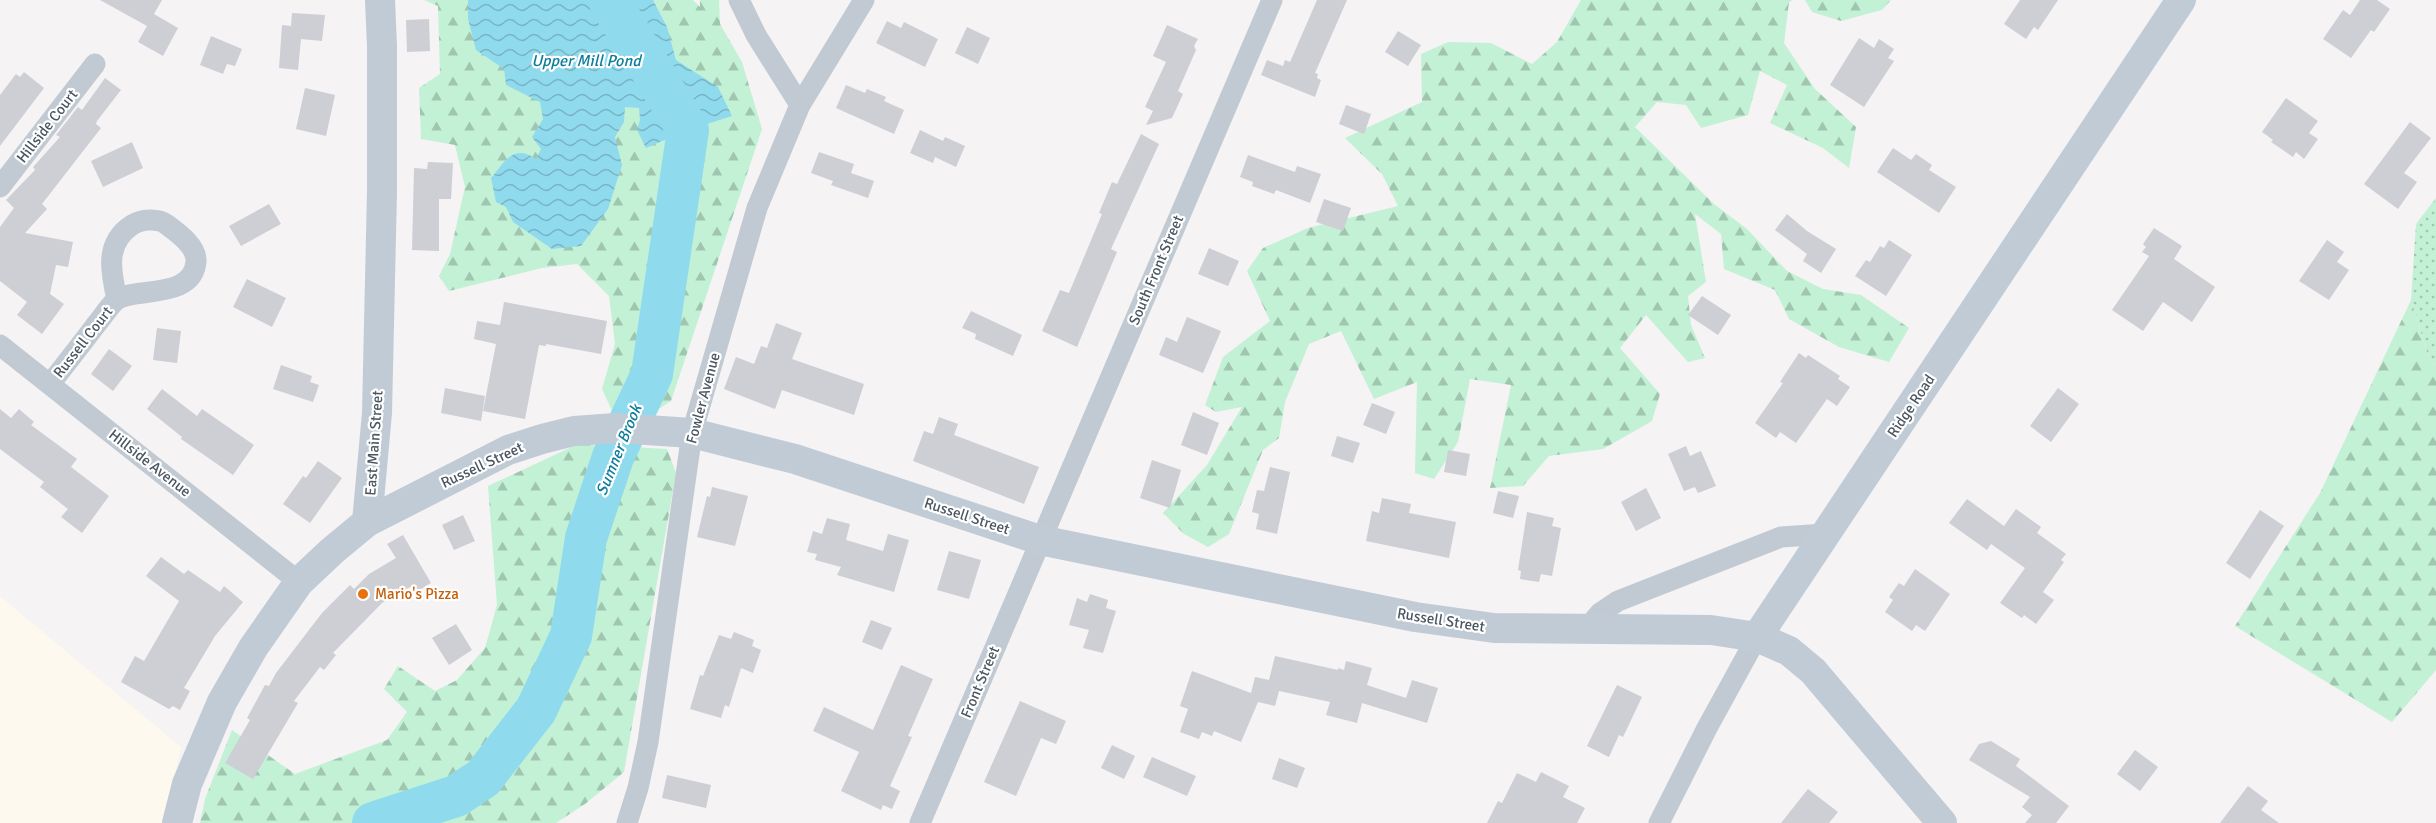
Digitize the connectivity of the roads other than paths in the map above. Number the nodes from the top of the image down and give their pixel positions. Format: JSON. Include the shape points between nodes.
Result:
{"nodes":[{"id":1,"x":380,"y":0,"type":"edge"},
{"id":2,"x":739,"y":0,"type":"edge"},
{"id":3,"x":864,"y":0,"type":"edge"},
{"id":4,"x":1272,"y":0,"type":"edge"},
{"id":5,"x":2181,"y":0,"type":"edge"},
{"id":6,"x":95,"y":64,"type":"dead end"},
{"id":7,"x":800,"y":105,"type":"junction"},
{"id":8,"x":0,"y":188,"type":"edge"},
{"id":9,"x":117,"y":299,"type":"dead end"},
{"id":10,"x":0,"y":345,"type":"edge"},
{"id":11,"x":50,"y":384,"type":"junction"},
{"id":12,"x":692,"y":433,"type":"junction"},
{"id":13,"x":368,"y":522,"type":"junction"},
{"id":14,"x":1825,"y":534,"type":"junction"},
{"id":15,"x":1040,"y":540,"type":"junction"},
{"id":16,"x":299,"y":582,"type":"junction"},
{"id":17,"x":1586,"y":630,"type":"junction"},
{"id":18,"x":1757,"y":637,"type":"junction"},
{"id":19,"x":177,"y":823,"type":"edge"},
{"id":20,"x":627,"y":823,"type":"edge"},
{"id":21,"x":920,"y":823,"type":"edge"},
{"id":22,"x":1659,"y":823,"type":"edge"},
{"id":23,"x":1942,"y":823,"type":"edge"}],
"edges":[{"from":1,"to":13,"type":"main road","name":"East Main Street","via":[[378,402]]},
{"from":2,"to":7,"type":"street"},
{"from":3,"to":7,"type":"street","name":"Fowler Avenue"},
{"from":4,"to":15,"type":"street","name":"South Front Street"},
{"from":5,"to":14,"type":"main road","name":"Ridge Road"},
{"from":6,"to":8,"type":"street","name":"Hillside Court"},
{"from":7,"to":12,"type":"street","name":"Fowler Avenue","via":[[757,208]]},
{"from":9,"to":11,"type":"street","name":"Russell Court"},
{"from":10,"to":11,"type":"street","name":"Hillside Avenue"},
{"from":11,"to":16,"type":"street","name":"Hillside Avenue"},
{"from":12,"to":13,"type":"main road","name":"Russell Street","via":[[616,428],[574,431],[508,450]]},
{"from":12,"to":15,"type":"main road","name":"Russell Street","via":[[795,459]]},
{"from":12,"to":20,"type":"street","name":"Fowler Avenue","via":[[648,742]]},
{"from":13,"to":16,"type":"main road"},
{"from":14,"to":17,"type":"street","via":[[1796,534],[1765,542],[1618,601],[1600,613]]},
{"from":14,"to":18,"type":"main road","name":"Ridge Road"},
{"from":15,"to":17,"type":"main road","name":"Russell Street","via":[[1462,625]]},
{"from":15,"to":21,"type":"street","name":"Front Street"},
{"from":16,"to":19,"type":"main road","via":[[222,702],[187,784]]},
{"from":17,"to":18,"type":"main road","name":"Russell Street","via":[[1674,628]]},
{"from":18,"to":22,"type":"street","name":"Ridge Road"},
{"from":18,"to":23,"type":"main road","name":"Russell Street","via":[[1789,651],[1813,671]]}]}
